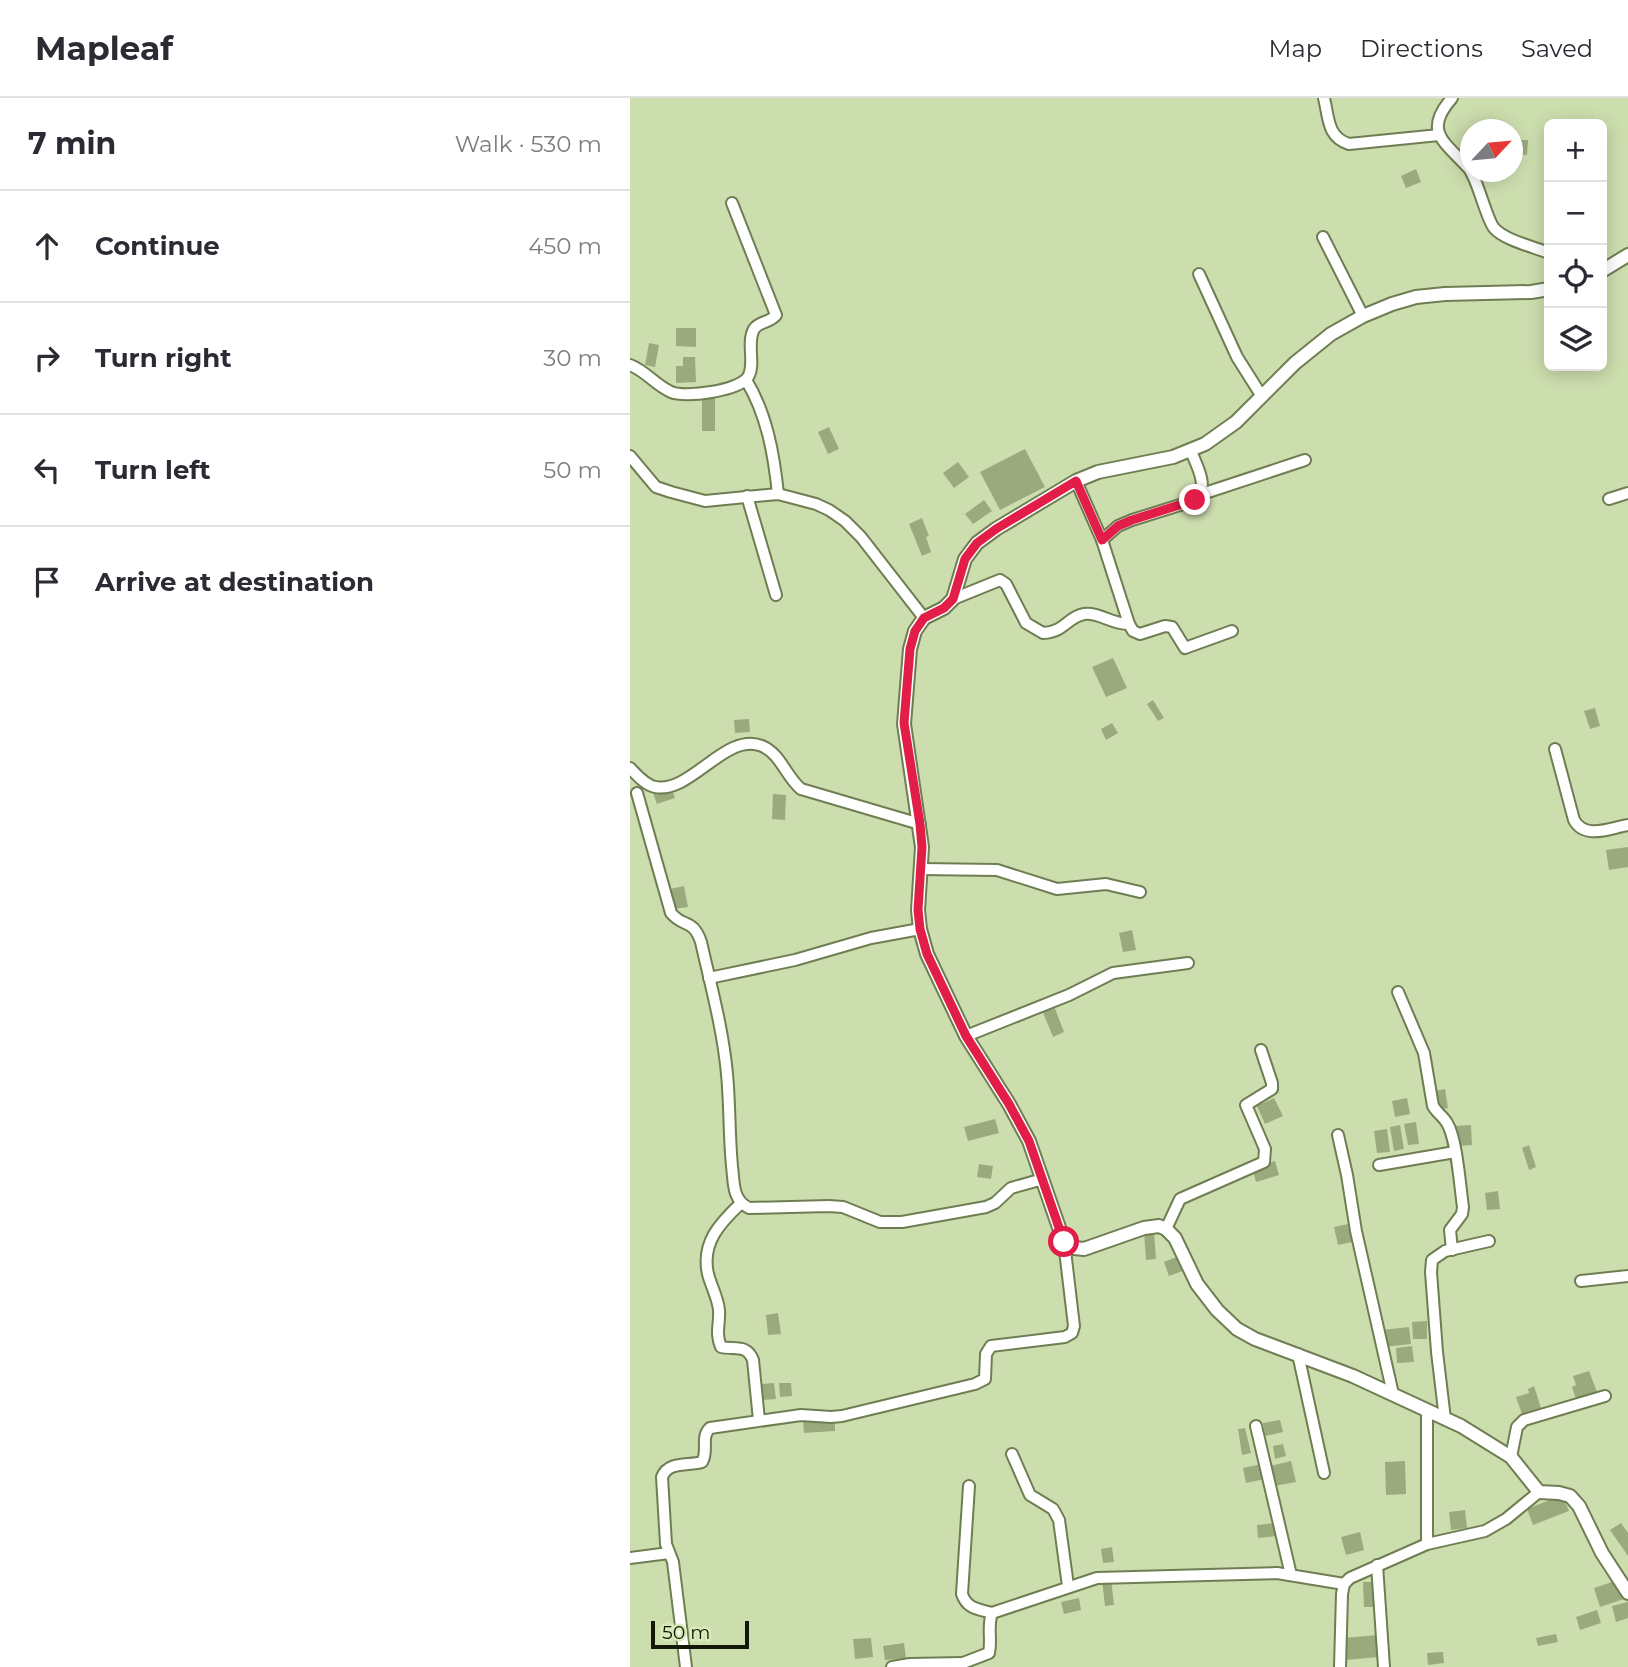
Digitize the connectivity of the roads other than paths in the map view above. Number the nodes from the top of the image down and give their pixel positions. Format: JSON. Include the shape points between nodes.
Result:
{"nodes":[{"id":1,"x":1324,"y":98,"type":"edge"},
{"id":2,"x":1452,"y":98,"type":"edge"},
{"id":3,"x":1439,"y":135,"type":"junction"},
{"id":4,"x":1460,"y":159,"type":"edge"},
{"id":5,"x":1476,"y":182,"type":"edge"},
{"id":6,"x":732,"y":203,"type":"dead end"},
{"id":7,"x":1323,"y":237,"type":"dead end"},
{"id":8,"x":1544,"y":251,"type":"edge"},
{"id":9,"x":1628,"y":256,"type":"edge"},
{"id":10,"x":1607,"y":268,"type":"edge"},
{"id":11,"x":1199,"y":274,"type":"dead end"},
{"id":12,"x":1544,"y":290,"type":"edge"},
{"id":13,"x":1363,"y":316,"type":"junction"},
{"id":14,"x":630,"y":365,"type":"edge"},
{"id":15,"x":746,"y":380,"type":"junction"},
{"id":16,"x":1261,"y":395,"type":"junction"},
{"id":17,"x":1191,"y":451,"type":"junction"},
{"id":18,"x":630,"y":456,"type":"edge"},
{"id":19,"x":1305,"y":460,"type":"dead end"},
{"id":20,"x":1076,"y":481,"type":"junction"},
{"id":21,"x":1628,"y":492,"type":"edge"},
{"id":22,"x":778,"y":494,"type":"junction"},
{"id":23,"x":1202,"y":494,"type":"junction"},
{"id":24,"x":747,"y":496,"type":"junction"},
{"id":25,"x":1609,"y":499,"type":"dead end"},
{"id":26,"x":1102,"y":540,"type":"junction"},
{"id":27,"x":776,"y":595,"type":"dead end"},
{"id":28,"x":953,"y":599,"type":"junction"},
{"id":29,"x":924,"y":618,"type":"junction"},
{"id":30,"x":1129,"y":624,"type":"junction"},
{"id":31,"x":1232,"y":631,"type":"dead end"},
{"id":32,"x":1555,"y":749,"type":"dead end"},
{"id":33,"x":630,"y":768,"type":"edge"},
{"id":34,"x":651,"y":786,"type":"junction"},
{"id":35,"x":634,"y":795,"type":"edge"},
{"id":36,"x":920,"y":824,"type":"junction"},
{"id":37,"x":1628,"y":825,"type":"edge"},
{"id":38,"x":921,"y":869,"type":"junction"},
{"id":39,"x":1140,"y":892,"type":"dead end"},
{"id":40,"x":920,"y":929,"type":"junction"},
{"id":41,"x":1188,"y":963,"type":"dead end"},
{"id":42,"x":709,"y":978,"type":"junction"},
{"id":43,"x":1398,"y":992,"type":"dead end"},
{"id":44,"x":966,"y":1036,"type":"junction"},
{"id":45,"x":1261,"y":1050,"type":"dead end"},
{"id":46,"x":1338,"y":1135,"type":"dead end"},
{"id":47,"x":1455,"y":1152,"type":"junction"},
{"id":48,"x":1379,"y":1165,"type":"dead end"},
{"id":49,"x":1043,"y":1179,"type":"junction"},
{"id":50,"x":740,"y":1204,"type":"junction"},
{"id":51,"x":1166,"y":1229,"type":"junction"},
{"id":52,"x":1489,"y":1241,"type":"dead end"},
{"id":53,"x":1064,"y":1242,"type":"junction"},
{"id":54,"x":1452,"y":1250,"type":"junction"},
{"id":55,"x":1628,"y":1276,"type":"edge"},
{"id":56,"x":1581,"y":1281,"type":"dead end"},
{"id":57,"x":1298,"y":1354,"type":"junction"},
{"id":58,"x":1393,"y":1395,"type":"junction"},
{"id":59,"x":1605,"y":1396,"type":"dead end"},
{"id":60,"x":1427,"y":1411,"type":"junction"},
{"id":61,"x":1445,"y":1419,"type":"junction"},
{"id":62,"x":760,"y":1420,"type":"junction"},
{"id":63,"x":1256,"y":1426,"type":"dead end"},
{"id":64,"x":1012,"y":1454,"type":"dead end"},
{"id":65,"x":1511,"y":1457,"type":"junction"},
{"id":66,"x":1324,"y":1473,"type":"dead end"},
{"id":67,"x":969,"y":1486,"type":"dead end"},
{"id":68,"x":1539,"y":1492,"type":"junction"},
{"id":69,"x":1427,"y":1544,"type":"junction"},
{"id":70,"x":669,"y":1553,"type":"junction"},
{"id":71,"x":630,"y":1558,"type":"edge"},
{"id":72,"x":1377,"y":1565,"type":"junction"},
{"id":73,"x":1290,"y":1575,"type":"junction"},
{"id":74,"x":1344,"y":1584,"type":"junction"},
{"id":75,"x":1068,"y":1586,"type":"junction"},
{"id":76,"x":1628,"y":1593,"type":"edge"},
{"id":77,"x":992,"y":1613,"type":"junction"},
{"id":78,"x":962,"y":1665,"type":"edge"},
{"id":79,"x":686,"y":1667,"type":"edge"},
{"id":80,"x":892,"y":1667,"type":"edge"},
{"id":81,"x":1340,"y":1667,"type":"edge"},
{"id":82,"x":1384,"y":1667,"type":"edge"}],
"edges":[{"from":1,"to":3,"type":"street","via":[[1332,131],[1338,140],[1349,144]]},
{"from":2,"to":3,"type":"street","via":[[1436,121]]},
{"from":3,"to":4,"type":"street"},
{"from":5,"to":8,"type":"street","via":[[1494,229]]},
{"from":6,"to":15,"type":"street","via":[[776,315],[753,331]]},
{"from":7,"to":13,"type":"street"},
{"from":9,"to":10,"type":"street"},
{"from":11,"to":16,"type":"street","via":[[1237,357]]},
{"from":12,"to":13,"type":"street","via":[[1416,297]]},
{"from":13,"to":16,"type":"street","via":[[1322,341]]},
{"from":14,"to":15,"type":"street","via":[[674,393],[724,390]]},
{"from":15,"to":22,"type":"street","via":[[761,408]]},
{"from":16,"to":17,"type":"street","via":[[1222,434]]},
{"from":17,"to":20,"type":"street"},
{"from":17,"to":23,"type":"street"},
{"from":18,"to":24,"type":"street","via":[[656,487],[705,501]]},
{"from":19,"to":23,"type":"street"},
{"from":20,"to":26,"type":"street"},
{"from":20,"to":28,"type":"street","via":[[977,543],[965,559]]},
{"from":21,"to":25,"type":"street"},
{"from":22,"to":24,"type":"street"},
{"from":22,"to":29,"type":"street","via":[[816,504],[845,521]]},
{"from":23,"to":26,"type":"street","via":[[1118,526]]},
{"from":24,"to":27,"type":"street"},
{"from":26,"to":30,"type":"street"},
{"from":28,"to":29,"type":"street"},
{"from":28,"to":30,"type":"street","via":[[1000,580],[1026,623],[1042,633],[1062,629],[1072,619],[1088,614]]},
{"from":29,"to":36,"type":"street","via":[[910,649],[904,723]]},
{"from":30,"to":31,"type":"street","via":[[1140,634],[1172,627],[1185,648]]},
{"from":32,"to":37,"type":"street","via":[[1578,828],[1596,831]]},
{"from":33,"to":34,"type":"street"},
{"from":34,"to":35,"type":"street"},
{"from":34,"to":36,"type":"street","via":[[673,785],[739,745],[750,743],[770,750],[801,789]]},
{"from":35,"to":42,"type":"street","via":[[671,913],[698,932]]},
{"from":36,"to":38,"type":"street"},
{"from":38,"to":39,"type":"street","via":[[997,870],[1057,889],[1106,884]]},
{"from":38,"to":40,"type":"street"},
{"from":40,"to":42,"type":"street"},
{"from":40,"to":44,"type":"street"},
{"from":41,"to":44,"type":"street","via":[[1114,973]]},
{"from":42,"to":50,"type":"street","via":[[723,1041],[735,1192]]},
{"from":43,"to":47,"type":"street","via":[[1424,1053],[1433,1106],[1448,1124]]},
{"from":44,"to":49,"type":"street","via":[[1029,1141]]},
{"from":45,"to":51,"type":"street","via":[[1272,1089],[1246,1105],[1265,1149],[1264,1162],[1180,1199]]},
{"from":46,"to":58,"type":"street"},
{"from":47,"to":48,"type":"street"},
{"from":47,"to":54,"type":"street","via":[[1463,1207],[1450,1230]]},
{"from":49,"to":50,"type":"street","via":[[1011,1188],[986,1207],[902,1222],[880,1222],[843,1207],[749,1208]]},
{"from":49,"to":53,"type":"street"},
{"from":50,"to":62,"type":"street","via":[[713,1234],[708,1272],[718,1306],[717,1338],[721,1347],[750,1352]]},
{"from":51,"to":53,"type":"street","via":[[1144,1228],[1084,1249]]},
{"from":51,"to":57,"type":"street","via":[[1217,1311],[1255,1339]]},
{"from":52,"to":54,"type":"street"},
{"from":53,"to":62,"type":"street","via":[[1072,1333],[991,1346],[985,1379],[975,1384],[842,1416]]},
{"from":54,"to":61,"type":"street","via":[[1437,1255],[1431,1272]]},
{"from":55,"to":56,"type":"street"},
{"from":57,"to":58,"type":"street"},
{"from":57,"to":66,"type":"street"},
{"from":58,"to":60,"type":"street"},
{"from":59,"to":65,"type":"street","via":[[1524,1420],[1517,1427]]},
{"from":60,"to":61,"type":"street"},
{"from":60,"to":69,"type":"street"},
{"from":61,"to":65,"type":"street"},
{"from":62,"to":70,"type":"street","via":[[710,1428],[702,1462],[665,1470]]},
{"from":63,"to":73,"type":"street"},
{"from":64,"to":75,"type":"street","via":[[1030,1495],[1053,1509],[1059,1520]]},
{"from":65,"to":68,"type":"street"},
{"from":67,"to":77,"type":"street","via":[[962,1594],[971,1608]]},
{"from":68,"to":69,"type":"street","via":[[1485,1531]]},
{"from":68,"to":76,"type":"street","via":[[1570,1496],[1579,1506]]},
{"from":69,"to":72,"type":"street"},
{"from":70,"to":71,"type":"street"},
{"from":70,"to":79,"type":"street"},
{"from":72,"to":74,"type":"street"},
{"from":72,"to":82,"type":"street"},
{"from":73,"to":74,"type":"street"},
{"from":73,"to":75,"type":"street","via":[[1097,1577]]},
{"from":74,"to":81,"type":"street"},
{"from":75,"to":77,"type":"street"},
{"from":77,"to":78,"type":"street","via":[[989,1653]]},
{"from":78,"to":80,"type":"street"}]}
